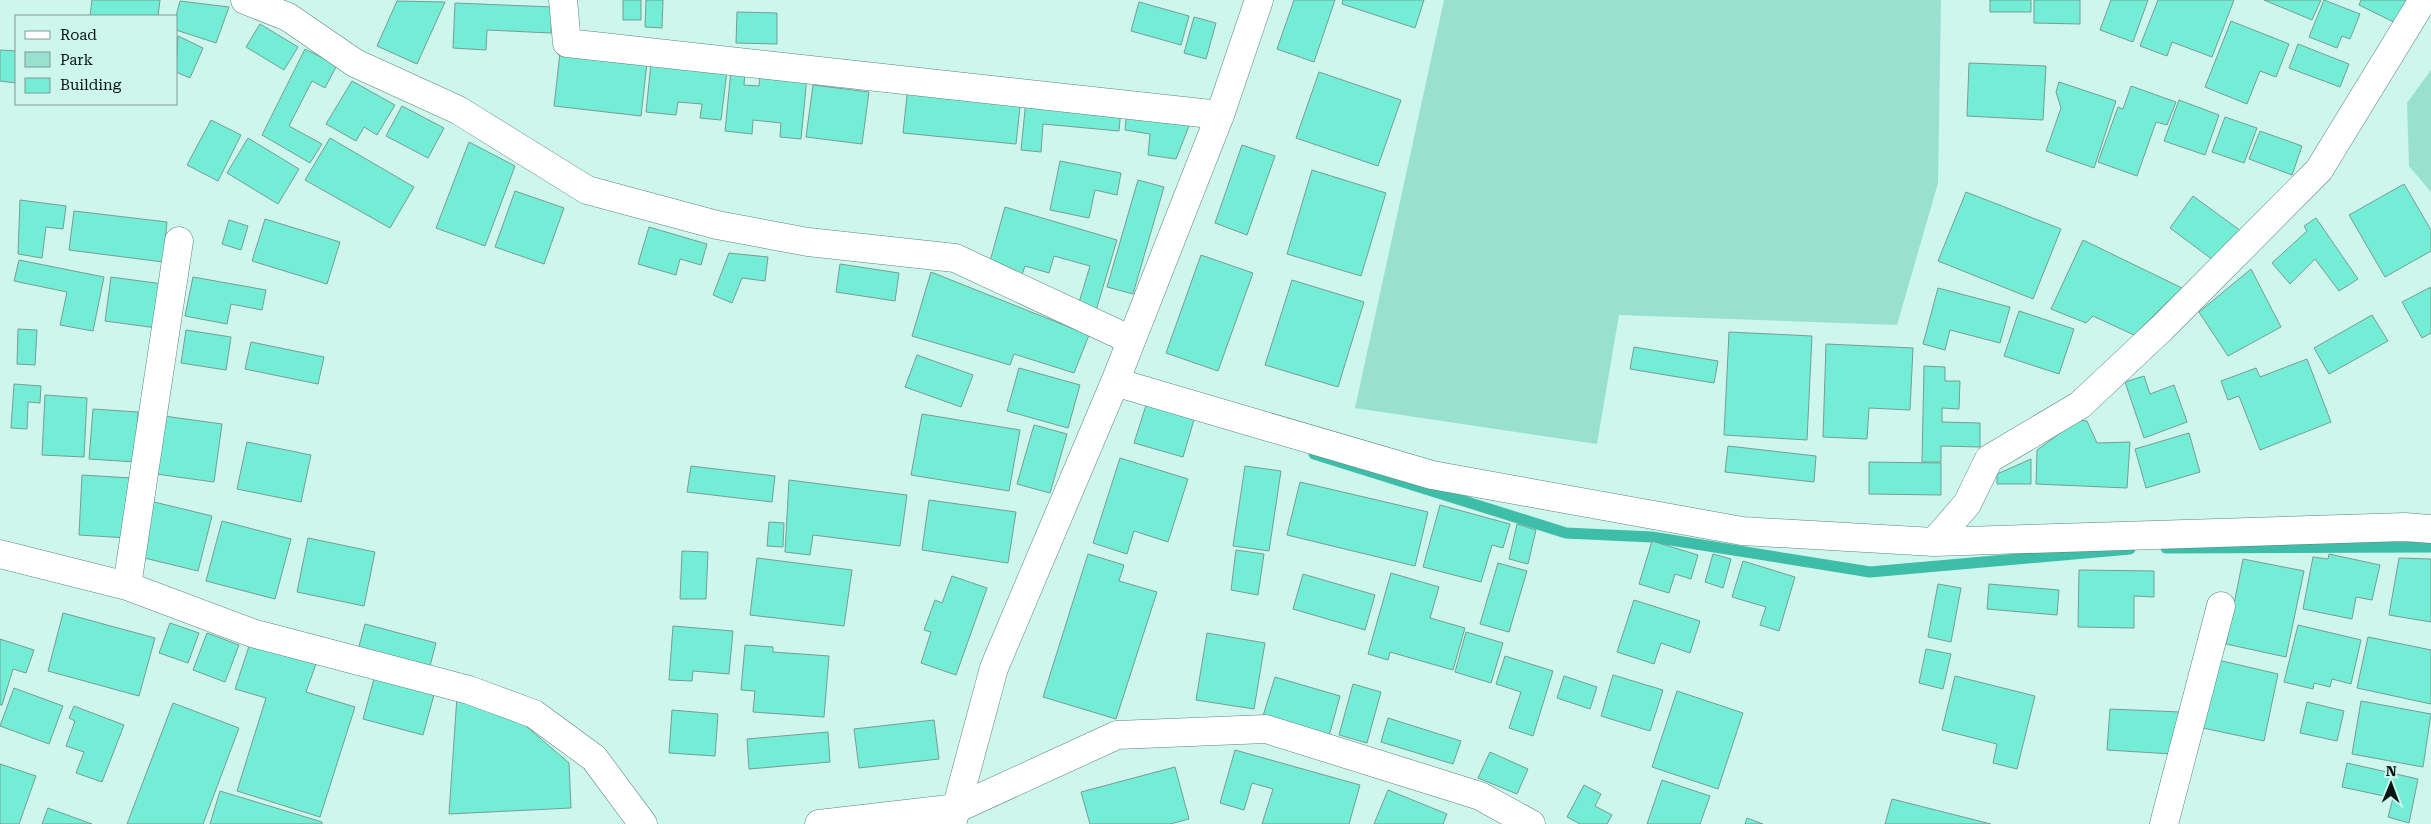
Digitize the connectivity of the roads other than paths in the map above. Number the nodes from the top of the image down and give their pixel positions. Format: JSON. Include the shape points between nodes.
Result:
{"nodes":[{"id":1,"x":245,"y":0,"type":"edge"},
{"id":2,"x":563,"y":0,"type":"edge"},
{"id":3,"x":1259,"y":0,"type":"edge"},
{"id":4,"x":2423,"y":0,"type":"edge"},
{"id":5,"x":1220,"y":115,"type":"junction"},
{"id":6,"x":179,"y":241,"type":"dead end"},
{"id":7,"x":1131,"y":340,"type":"junction"},
{"id":8,"x":1115,"y":382,"type":"junction"},
{"id":9,"x":2431,"y":530,"type":"edge"},
{"id":10,"x":1934,"y":542,"type":"junction"},
{"id":11,"x":0,"y":554,"type":"edge"},
{"id":12,"x":128,"y":586,"type":"junction"},
{"id":13,"x":2221,"y":606,"type":"dead end"},
{"id":14,"x":955,"y":816,"type":"edge"},
{"id":15,"x":644,"y":824,"type":"edge"},
{"id":16,"x":818,"y":824,"type":"edge"},
{"id":17,"x":1531,"y":824,"type":"edge"},
{"id":18,"x":2164,"y":824,"type":"edge"}],
"edges":[{"from":1,"to":7,"type":"street","via":[[288,17],[355,62],[458,110],[587,190],[717,226],[808,242],[955,258]]},
{"from":2,"to":5,"type":"street","via":[[567,43]]},
{"from":3,"to":5,"type":"street"},
{"from":4,"to":10,"type":"street","via":[[2319,170],[2162,328],[2080,405],[1989,459],[1967,504]]},
{"from":5,"to":7,"type":"street"},
{"from":6,"to":12,"type":"street"},
{"from":7,"to":8,"type":"street"},
{"from":8,"to":10,"type":"street","via":[[1432,475],[1742,531]]},
{"from":8,"to":14,"type":"street","via":[[994,668]]},
{"from":9,"to":10,"type":"street","via":[[2395,527]]},
{"from":11,"to":12,"type":"street"},
{"from":12,"to":15,"type":"street","via":[[252,633],[468,690],[534,714],[594,758]]},
{"from":13,"to":18,"type":"street"},
{"from":14,"to":16,"type":"street"},
{"from":14,"to":17,"type":"street","via":[[1117,735],[1266,729],[1480,796]]}]}
